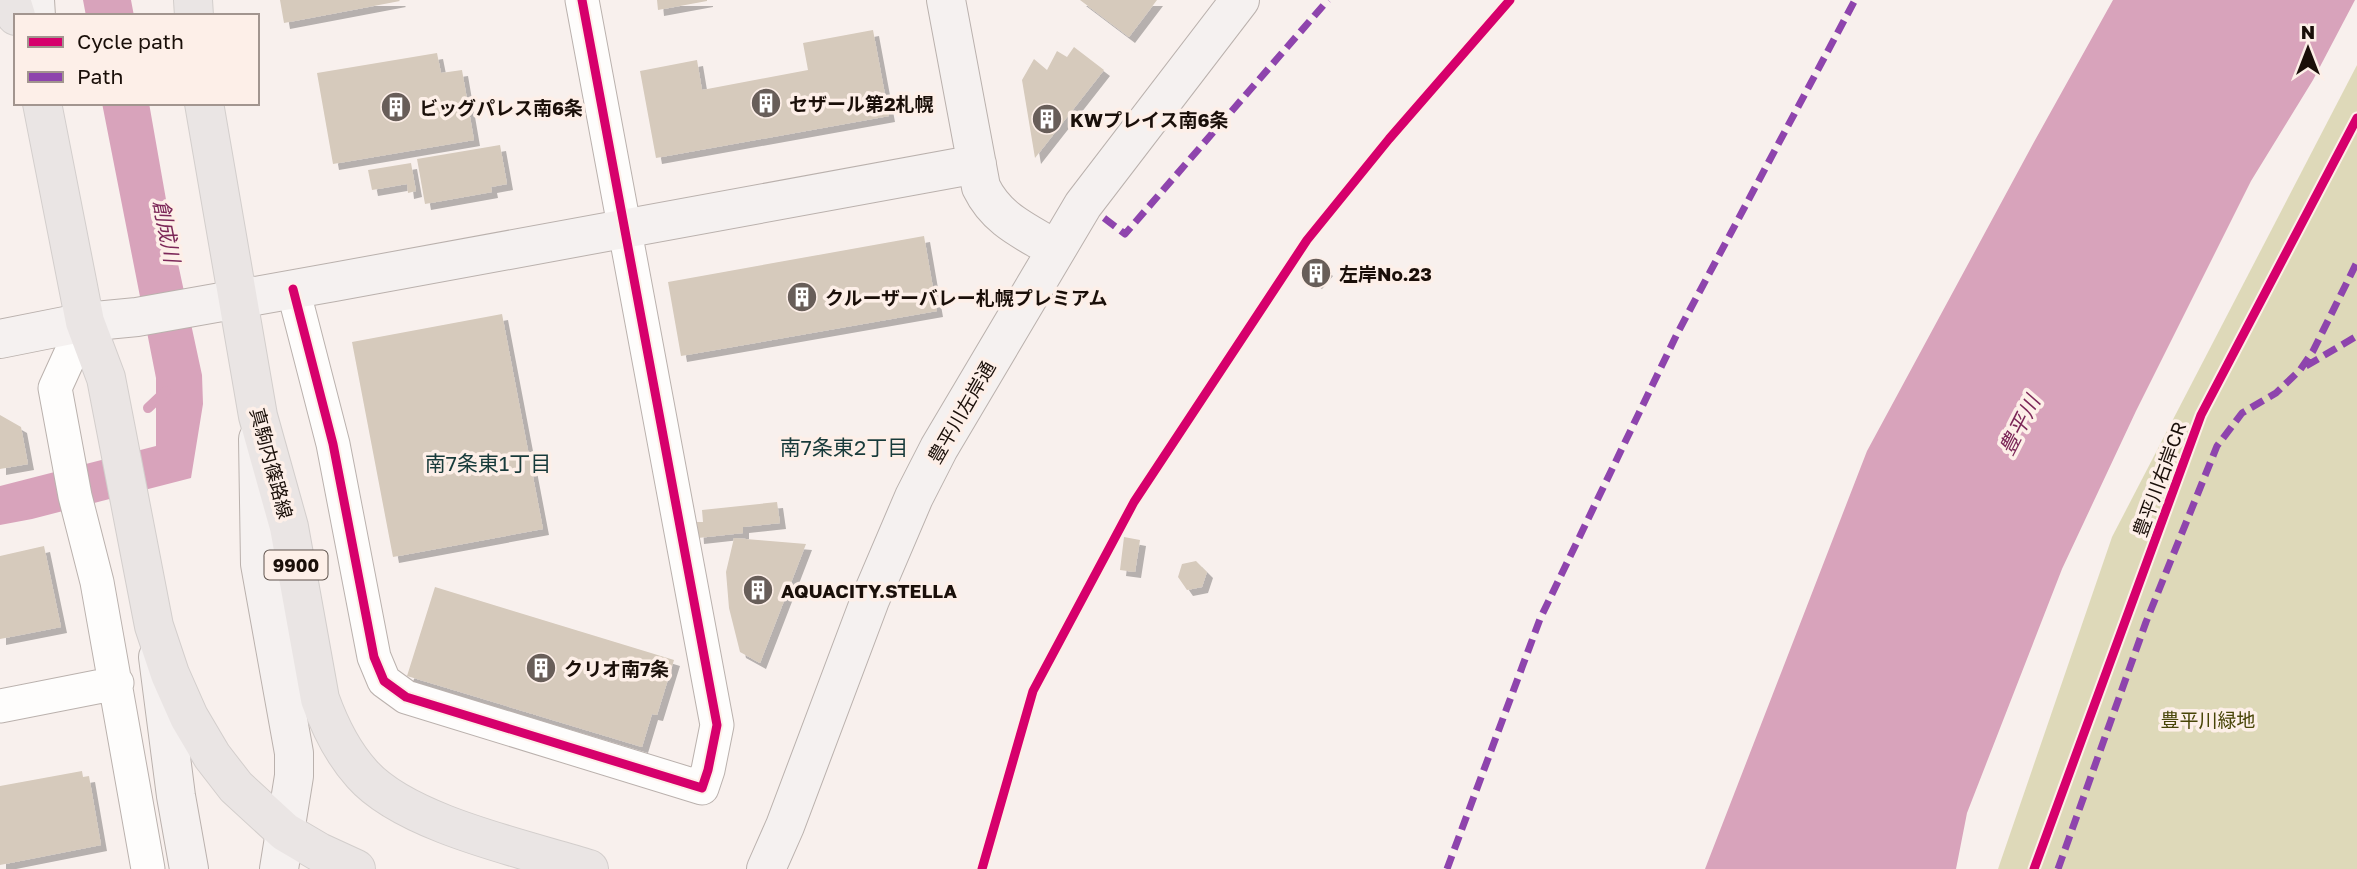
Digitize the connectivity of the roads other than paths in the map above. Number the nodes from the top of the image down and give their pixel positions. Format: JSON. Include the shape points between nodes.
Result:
{"nodes":[{"id":1,"x":582,"y":0,"type":"edge"},
{"id":2,"x":946,"y":0,"type":"edge"},
{"id":3,"x":1240,"y":0,"type":"edge"},
{"id":4,"x":204,"y":105,"type":"edge"},
{"id":5,"x":44,"y":107,"type":"edge"},
{"id":6,"x":977,"y":164,"type":"junction"},
{"id":7,"x":624,"y":229,"type":"junction"},
{"id":8,"x":1055,"y":249,"type":"junction"},
{"id":9,"x":293,"y":289,"type":"junction"},
{"id":10,"x":239,"y":298,"type":"junction"},
{"id":11,"x":85,"y":322,"type":"junction"},
{"id":12,"x":0,"y":339,"type":"edge"},
{"id":13,"x":258,"y":416,"type":"junction"},
{"id":14,"x":154,"y":626,"type":"junction"},
{"id":15,"x":117,"y":683,"type":"junction"},
{"id":16,"x":0,"y":706,"type":"edge"},
{"id":17,"x":285,"y":832,"type":"junction"},
{"id":18,"x":148,"y":869,"type":"edge"},
{"id":19,"x":190,"y":869,"type":"edge"},
{"id":20,"x":279,"y":869,"type":"edge"},
{"id":21,"x":356,"y":869,"type":"edge"},
{"id":22,"x":589,"y":869,"type":"edge"},
{"id":23,"x":766,"y":869,"type":"edge"}],
"edges":[{"from":1,"to":7,"type":"street"},
{"from":2,"to":6,"type":"street"},
{"from":3,"to":8,"type":"street","name":"豊平川左岸通","via":[[1083,205]]},
{"from":4,"to":10,"type":"main road","name":"真駒内篠路線","number":"9900"},
{"from":5,"to":11,"type":"main road"},
{"from":6,"to":7,"type":"street"},
{"from":6,"to":8,"type":"street","via":[[989,203]]},
{"from":7,"to":9,"type":"street"},
{"from":7,"to":9,"type":"street","via":[[717,725],[702,788],[406,697],[384,681],[374,657],[333,444]]},
{"from":8,"to":23,"type":"street","name":"豊平川左岸通","via":[[914,497]]},
{"from":9,"to":10,"type":"street"},
{"from":10,"to":11,"type":"street"},
{"from":10,"to":13,"type":"main road","name":"真駒内篠路線","number":"9900"},
{"from":11,"to":12,"type":"street"},
{"from":11,"to":14,"type":"main road","via":[[106,378]]},
{"from":11,"to":15,"type":"street","via":[[55,388]]},
{"from":13,"to":17,"type":"street","via":[[260,564],[295,776]]},
{"from":13,"to":22,"type":"main road","name":"真駒内篠路線","number":"9900","via":[[289,527],[320,699],[343,750],[363,776],[413,811]]},
{"from":14,"to":17,"type":"main road","via":[[170,674],[212,755],[236,787]]},
{"from":14,"to":19,"type":"street"},
{"from":15,"to":16,"type":"street"},
{"from":15,"to":18,"type":"street"},
{"from":17,"to":20,"type":"street"},
{"from":17,"to":21,"type":"main road"}]}
